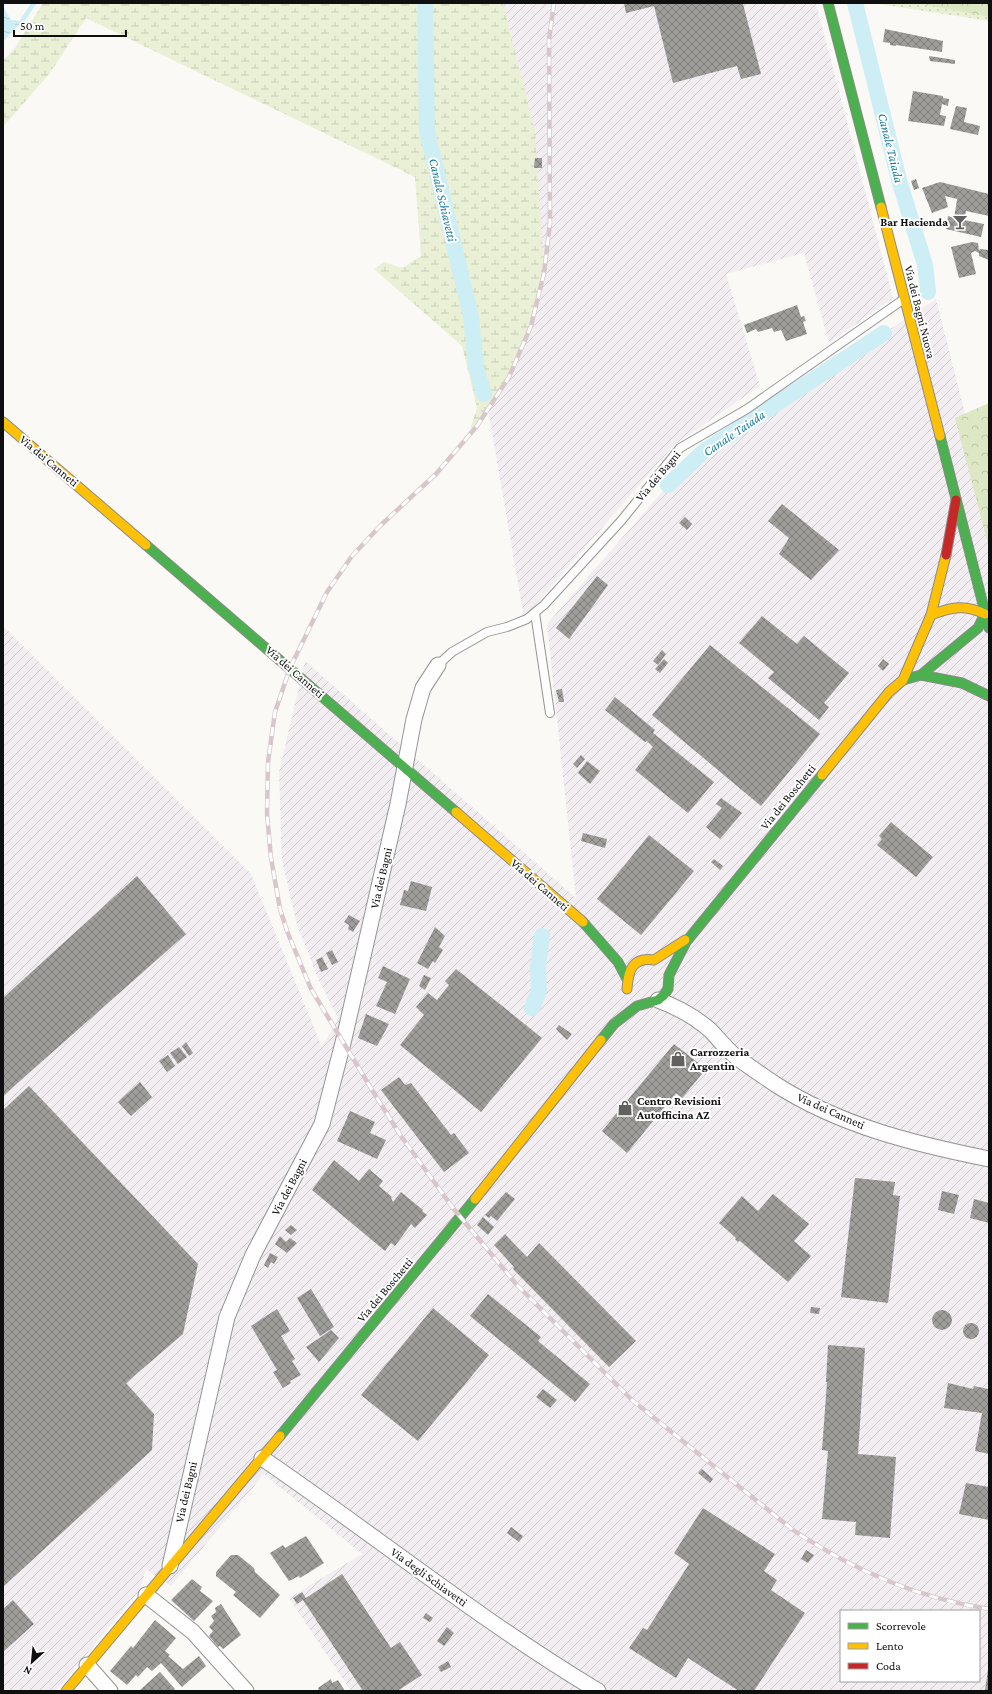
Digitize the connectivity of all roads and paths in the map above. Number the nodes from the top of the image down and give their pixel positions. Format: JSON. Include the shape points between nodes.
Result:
{"nodes":[{"id":1,"x":828,"y":3,"type":"edge"},
{"id":2,"x":904,"y":299,"type":"junction"},
{"id":3,"x":3,"y":422,"type":"edge"},
{"id":4,"x":956,"y":500,"type":"junction"},
{"id":5,"x":535,"y":613,"type":"junction"},
{"id":6,"x":985,"y":614,"type":"junction"},
{"id":7,"x":931,"y":615,"type":"junction"},
{"id":8,"x":989,"y":628,"type":"edge"},
{"id":9,"x":438,"y":666,"type":"joint"},
{"id":10,"x":921,"y":675,"type":"junction"},
{"id":11,"x":903,"y":680,"type":"junction"},
{"id":12,"x":989,"y":696,"type":"edge"},
{"id":13,"x":550,"y":713,"type":"dead end"},
{"id":14,"x":404,"y":768,"type":"junction"},
{"id":15,"x":586,"y":924,"type":"junction"},
{"id":16,"x":694,"y":932,"type":"junction"},
{"id":17,"x":612,"y":940,"type":"dead end"},
{"id":18,"x":632,"y":953,"type":"dead end"},
{"id":19,"x":641,"y":960,"type":"junction"},
{"id":20,"x":654,"y":960,"type":"junction"},
{"id":21,"x":669,"y":978,"type":"junction"},
{"id":22,"x":627,"y":983,"type":"junction"},
{"id":23,"x":626,"y":997,"type":"dead end"},
{"id":24,"x":652,"y":1001,"type":"junction"},
{"id":25,"x":623,"y":1006,"type":"dead end"},
{"id":26,"x":695,"y":1019,"type":"junction"},
{"id":27,"x":614,"y":1024,"type":"junction"},
{"id":28,"x":989,"y":1159,"type":"edge"},
{"id":29,"x":262,"y":1458,"type":"junction"},
{"id":30,"x":169,"y":1566,"type":"junction"},
{"id":31,"x":146,"y":1595,"type":"junction"},
{"id":32,"x":87,"y":1665,"type":"junction"},
{"id":33,"x":66,"y":1691,"type":"edge"},
{"id":34,"x":110,"y":1691,"type":"edge"},
{"id":35,"x":246,"y":1691,"type":"edge"},
{"id":36,"x":598,"y":1691,"type":"edge"}],
"edges":[{"from":1,"to":2,"type":"street","name":"Via dei Bagni Nuova"},
{"from":2,"to":4,"type":"street","name":"Via dei Bagni Nuova"},
{"from":2,"to":5,"type":"lane","name":"Via dei Bagni","via":[[747,409],[680,448],[621,521]]},
{"from":3,"to":14,"type":"street","name":"Via dei Canneti"},
{"from":4,"to":6,"type":"street","name":"Via dei Bagni Nuova"},
{"from":4,"to":7,"type":"street","name":"Via dei Boschetti","via":[[944,566]]},
{"from":5,"to":9,"type":"lane","name":"Via dei Bagni","via":[[528,619],[486,632],[452,652]]},
{"from":5,"to":13,"type":"lane"},
{"from":6,"to":7,"type":"street","via":[[972,607],[957,606]]},
{"from":6,"to":8,"type":"street","name":"Via dei Bagni Nuova"},
{"from":6,"to":10,"type":"street","name":"Via dei Boschetti","via":[[978,628]]},
{"from":7,"to":11,"type":"street","name":"Via dei Boschetti"},
{"from":9,"to":14,"type":"street","name":"Via dei Bagni","via":[[423,688]]},
{"from":10,"to":11,"type":"street","name":"Via dei Boschetti"},
{"from":10,"to":12,"type":"street","name":"Via dei Boschetti","via":[[962,683]]},
{"from":11,"to":16,"type":"street","name":"Via dei Boschetti","via":[[889,692]]},
{"from":14,"to":15,"type":"street","name":"Via dei Canneti"},
{"from":14,"to":30,"type":"street","name":"Via dei Bagni","via":[[345,1035],[322,1124],[253,1255],[227,1317]]},
{"from":15,"to":17,"type":"street","name":"Via dei Canneti"},
{"from":15,"to":22,"type":"street","name":"Via dei Canneti","via":[[618,962]]},
{"from":16,"to":20,"type":"street","name":"Via dei Boschetti"},
{"from":16,"to":21,"type":"street","name":"Via dei Boschetti","via":[[680,952]]},
{"from":18,"to":19,"type":"street"},
{"from":19,"to":20,"type":"street"},
{"from":19,"to":22,"type":"street","via":[[630,968]]},
{"from":20,"to":21,"type":"street","via":[[666,968]]},
{"from":21,"to":24,"type":"street","name":"Via dei Boschetti","via":[[668,989]]},
{"from":21,"to":26,"type":"street","name":"Via dei Canneti","via":[[680,1001]]},
{"from":22,"to":23,"type":"street"},
{"from":22,"to":24,"type":"street","via":[[635,997]]},
{"from":24,"to":26,"type":"street","name":"Via dei Canneti","via":[[674,1006]]},
{"from":24,"to":27,"type":"street","name":"Via dei Boschetti","via":[[637,1006]]},
{"from":25,"to":27,"type":"street","name":"Via dei Boschetti"},
{"from":26,"to":28,"type":"street","name":"Via dei Canneti","via":[[735,1056],[810,1105],[855,1124],[896,1137],[933,1148]]},
{"from":27,"to":29,"type":"street","name":"Via dei Boschetti","via":[[461,1217]]},
{"from":29,"to":30,"type":"street","name":"Via dei Boschetti"},
{"from":29,"to":36,"type":"street","name":"Via degli Schiavetti","via":[[454,1596]]},
{"from":30,"to":31,"type":"street","name":"Via dei Bagni"},
{"from":31,"to":32,"type":"street","name":"Via dei Bagni"},
{"from":31,"to":35,"type":"street","via":[[193,1632]]},
{"from":32,"to":33,"type":"street","name":"Via dei Bagni"},
{"from":32,"to":34,"type":"street"}]}
